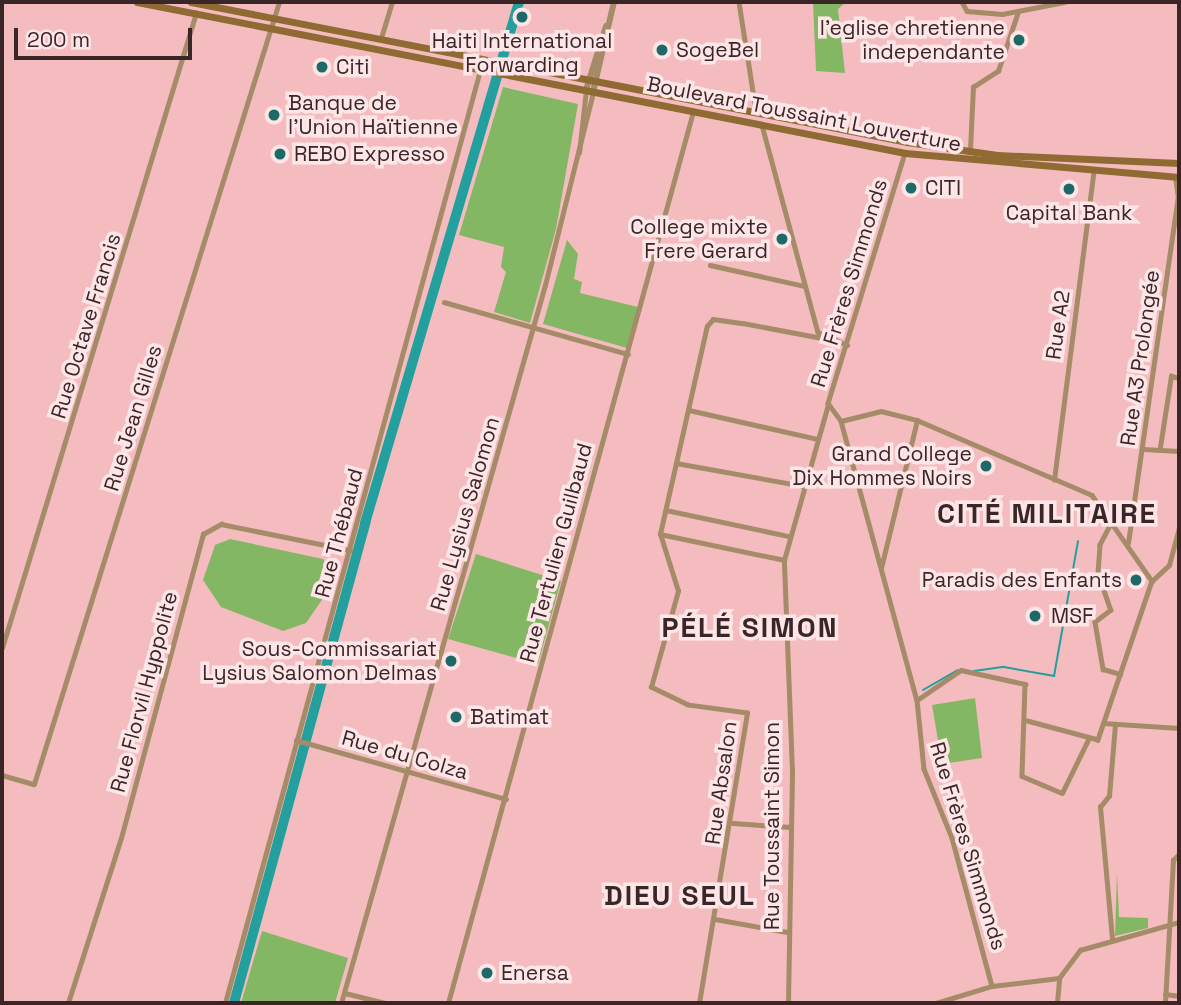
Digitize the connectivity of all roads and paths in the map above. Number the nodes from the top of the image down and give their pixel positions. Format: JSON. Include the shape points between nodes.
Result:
{"nodes":[{"id":1,"x":137,"y":2,"type":"edge"},
{"id":2,"x":191,"y":2,"type":"edge"},
{"id":3,"x":279,"y":2,"type":"edge"},
{"id":4,"x":392,"y":2,"type":"edge"},
{"id":5,"x":614,"y":2,"type":"edge"},
{"id":6,"x":739,"y":2,"type":"edge"},
{"id":7,"x":962,"y":2,"type":"edge"},
{"id":8,"x":970,"y":2,"type":"edge"},
{"id":9,"x":1065,"y":2,"type":"edge"},
{"id":10,"x":1086,"y":2,"type":"edge"},
{"id":11,"x":1111,"y":2,"type":"edge"},
{"id":12,"x":967,"y":11,"type":"junction"},
{"id":13,"x":1018,"y":12,"type":"junction"},
{"id":14,"x":195,"y":13,"type":"junction"},
{"id":15,"x":274,"y":17,"type":"junction"},
{"id":16,"x":272,"y":29,"type":"junction"},
{"id":17,"x":381,"y":38,"type":"junction"},
{"id":18,"x":482,"y":70,"type":"junction"},
{"id":19,"x":594,"y":79,"type":"junction"},
{"id":20,"x":589,"y":91,"type":"junction"},
{"id":21,"x":693,"y":111,"type":"junction"},
{"id":22,"x":757,"y":111,"type":"junction"},
{"id":23,"x":762,"y":124,"type":"junction"},
{"id":24,"x":907,"y":142,"type":"junction"},
{"id":25,"x":970,"y":152,"type":"junction"},
{"id":26,"x":905,"y":153,"type":"junction"},
{"id":27,"x":1179,"y":163,"type":"edge"},
{"id":28,"x":1093,"y":174,"type":"junction"},
{"id":29,"x":1177,"y":177,"type":"edge"},
{"id":30,"x":710,"y":265,"type":"dead end"},
{"id":31,"x":805,"y":286,"type":"junction"},
{"id":32,"x":444,"y":302,"type":"dead end"},
{"id":33,"x":533,"y":327,"type":"junction"},
{"id":34,"x":822,"y":338,"type":"junction"},
{"id":35,"x":847,"y":345,"type":"junction"},
{"id":36,"x":628,"y":354,"type":"junction"},
{"id":37,"x":1179,"y":377,"type":"edge"},
{"id":38,"x":828,"y":403,"type":"junction"},
{"id":39,"x":689,"y":410,"type":"junction"},
{"id":40,"x":917,"y":420,"type":"junction"},
{"id":41,"x":841,"y":421,"type":"junction"},
{"id":42,"x":818,"y":439,"type":"junction"},
{"id":43,"x":1160,"y":447,"type":"junction"},
{"id":44,"x":1143,"y":449,"type":"junction"},
{"id":45,"x":1179,"y":451,"type":"edge"},
{"id":46,"x":676,"y":463,"type":"junction"},
{"id":47,"x":1054,"y":480,"type":"junction"},
{"id":48,"x":804,"y":486,"type":"junction"},
{"id":49,"x":665,"y":509,"type":"junction"},
{"id":50,"x":1112,"y":522,"type":"junction"},
{"id":51,"x":1179,"y":528,"type":"edge"},
{"id":52,"x":660,"y":534,"type":"junction"},
{"id":53,"x":788,"y":536,"type":"junction"},
{"id":54,"x":1128,"y":544,"type":"junction"},
{"id":55,"x":350,"y":550,"type":"junction"},
{"id":56,"x":784,"y":560,"type":"junction"},
{"id":57,"x":880,"y":570,"type":"junction"},
{"id":58,"x":1152,"y":581,"type":"junction"},
{"id":59,"x":2,"y":648,"type":"edge"},
{"id":60,"x":1120,"y":674,"type":"junction"},
{"id":61,"x":917,"y":700,"type":"junction"},
{"id":62,"x":1027,"y":721,"type":"junction"},
{"id":63,"x":1103,"y":723,"type":"junction"},
{"id":64,"x":1115,"y":724,"type":"junction"},
{"id":65,"x":1179,"y":728,"type":"edge"},
{"id":66,"x":1087,"y":740,"type":"junction"},
{"id":67,"x":298,"y":741,"type":"junction"},
{"id":68,"x":407,"y":773,"type":"junction"},
{"id":69,"x":2,"y":775,"type":"edge"},
{"id":70,"x":506,"y":799,"type":"junction"},
{"id":71,"x":733,"y":823,"type":"junction"},
{"id":72,"x":790,"y":827,"type":"junction"},
{"id":73,"x":1179,"y":854,"type":"edge"},
{"id":74,"x":715,"y":919,"type":"junction"},
{"id":75,"x":1179,"y":922,"type":"edge"},
{"id":76,"x":1171,"y":924,"type":"junction"},
{"id":77,"x":787,"y":932,"type":"junction"},
{"id":78,"x":1112,"y":939,"type":"junction"},
{"id":79,"x":1059,"y":978,"type":"junction"},
{"id":80,"x":992,"y":986,"type":"junction"},
{"id":81,"x":345,"y":993,"type":"junction"},
{"id":82,"x":1165,"y":994,"type":"junction"},
{"id":83,"x":1179,"y":996,"type":"edge"},
{"id":84,"x":68,"y":1003,"type":"edge"},
{"id":85,"x":225,"y":1003,"type":"edge"},
{"id":86,"x":341,"y":1003,"type":"edge"},
{"id":87,"x":385,"y":1003,"type":"edge"},
{"id":88,"x":448,"y":1003,"type":"edge"},
{"id":89,"x":699,"y":1003,"type":"edge"},
{"id":90,"x":788,"y":1003,"type":"edge"},
{"id":91,"x":936,"y":1003,"type":"edge"},
{"id":92,"x":1058,"y":1003,"type":"edge"},
{"id":93,"x":1165,"y":1003,"type":"edge"}],
"edges":[{"from":1,"to":14,"type":"main road","name":"Boulevard Toussaint Louverture"},
{"from":2,"to":15,"type":"main road","name":"Boulevard Toussaint Louverture"},
{"from":3,"to":15,"type":"street"},
{"from":4,"to":17,"type":"street"},
{"from":5,"to":19,"type":"street"},
{"from":6,"to":22,"type":"street"},
{"from":7,"to":12,"type":"street"},
{"from":8,"to":12,"type":"street"},
{"from":9,"to":13,"type":"street"},
{"from":10,"to":11,"type":"street"},
{"from":12,"to":13,"type":"street"},
{"from":13,"to":25,"type":"street","via":[[1011,48],[998,71],[973,87]]},
{"from":14,"to":16,"type":"main road","name":"Boulevard Toussaint Louverture"},
{"from":14,"to":59,"type":"street","name":"Rue Octave Francis"},
{"from":15,"to":16,"type":"street"},
{"from":15,"to":17,"type":"main road","name":"Boulevard Toussaint Louverture"},
{"from":16,"to":18,"type":"main road","name":"Boulevard Toussaint Louverture"},
{"from":16,"to":69,"type":"street","name":"Rue Jean Gilles","via":[[34,784]]},
{"from":17,"to":19,"type":"main road","name":"Boulevard Toussaint Louverture"},
{"from":18,"to":20,"type":"main road","name":"Boulevard Toussaint Louverture"},
{"from":18,"to":55,"type":"street","name":"Rue Thébaud"},
{"from":19,"to":20,"type":"street"},
{"from":19,"to":22,"type":"main road","name":"Boulevard Toussaint Louverture"},
{"from":20,"to":21,"type":"main road","name":"Boulevard Toussaint Louverture"},
{"from":20,"to":33,"type":"street","name":"Rue Lysius Salomon","via":[[579,154]]},
{"from":21,"to":23,"type":"main road","name":"Boulevard Toussaint Louverture"},
{"from":21,"to":36,"type":"street","name":"Rue Tertulien Guilbaud"},
{"from":22,"to":24,"type":"main road","name":"Boulevard Toussaint Louverture"},
{"from":23,"to":26,"type":"main road","name":"Boulevard Toussaint Louverture"},
{"from":23,"to":31,"type":"street"},
{"from":24,"to":25,"type":"main road","name":"Boulevard Toussaint Louverture"},
{"from":24,"to":26,"type":"main road"},
{"from":25,"to":27,"type":"main road","name":"Boulevard Toussaint Louverture"},
{"from":26,"to":28,"type":"main road","name":"Boulevard Toussaint Louverture"},
{"from":26,"to":35,"type":"street","name":"Rue Frères Simmonds"},
{"from":28,"to":29,"type":"main road","name":"Boulevard Toussaint Louverture"},
{"from":28,"to":47,"type":"street","name":"Rue A2"},
{"from":29,"to":44,"type":"street","name":"Rue A3 Prolongée","via":[[1178,198]]},
{"from":30,"to":31,"type":"street"},
{"from":31,"to":34,"type":"street"},
{"from":32,"to":33,"type":"street"},
{"from":33,"to":36,"type":"street"},
{"from":33,"to":68,"type":"street","name":"Rue Lysius Salomon"},
{"from":34,"to":35,"type":"street"},
{"from":34,"to":39,"type":"street","name":"Rue Absalon","via":[[713,320]]},
{"from":35,"to":38,"type":"street","name":"Rue Frères Simmonds"},
{"from":36,"to":70,"type":"street","name":"Rue Tertulien Guilbaud"},
{"from":37,"to":43,"type":"street","via":[[1171,376]]},
{"from":38,"to":41,"type":"street","name":"Rue Frères Simmonds"},
{"from":38,"to":42,"type":"street","name":"Rue Toussaint Simon"},
{"from":39,"to":42,"type":"street"},
{"from":39,"to":46,"type":"street","name":"Rue Absalon"},
{"from":40,"to":41,"type":"street","via":[[881,411]]},
{"from":40,"to":47,"type":"street"},
{"from":40,"to":57,"type":"street"},
{"from":41,"to":57,"type":"street","name":"Rue Frères Simmonds"},
{"from":42,"to":48,"type":"street","name":"Rue Toussaint Simon"},
{"from":43,"to":44,"type":"street"},
{"from":43,"to":45,"type":"street"},
{"from":44,"to":54,"type":"street","name":"Rue A3 Prolongée"},
{"from":46,"to":48,"type":"street"},
{"from":46,"to":49,"type":"street","name":"Rue Absalon"},
{"from":47,"to":50,"type":"street","via":[[1092,495]]},
{"from":48,"to":53,"type":"street","name":"Rue Toussaint Simon"},
{"from":49,"to":52,"type":"street","name":"Rue Absalon"},
{"from":49,"to":53,"type":"street"},
{"from":50,"to":54,"type":"street"},
{"from":50,"to":60,"type":"street","via":[[1100,545],[1098,573],[1111,610],[1095,622],[1103,669]]},
{"from":51,"to":58,"type":"street","via":[[1169,565]]},
{"from":52,"to":56,"type":"street"},
{"from":52,"to":71,"type":"street","name":"Rue Absalon","via":[[678,591],[651,687],[688,705],[747,713]]},
{"from":53,"to":56,"type":"street","name":"Rue Toussaint Simon"},
{"from":54,"to":58,"type":"street"},
{"from":55,"to":67,"type":"street","name":"Rue Thébaud"},
{"from":55,"to":84,"type":"street","name":"Rue Florvil Hyppolite","via":[[221,524],[203,534],[121,838]]},
{"from":56,"to":72,"type":"street","name":"Rue Toussaint Simon"},
{"from":57,"to":61,"type":"street","name":"Rue Frères Simmonds"},
{"from":58,"to":60,"type":"street"},
{"from":60,"to":63,"type":"street"},
{"from":61,"to":62,"type":"street","via":[[961,670],[1022,682],[1030,692]]},
{"from":61,"to":80,"type":"street","name":"Rue Frères Simmonds","via":[[924,769],[952,838]]},
{"from":62,"to":66,"type":"street"},
{"from":62,"to":66,"type":"street","via":[[1022,776],[1062,793]]},
{"from":63,"to":64,"type":"street"},
{"from":63,"to":66,"type":"street","via":[[1098,740]]},
{"from":64,"to":65,"type":"street"},
{"from":64,"to":78,"type":"street","via":[[1109,796],[1100,807]]},
{"from":67,"to":68,"type":"street","name":"Rue du Colza"},
{"from":67,"to":85,"type":"street","name":"Rue Thébaud"},
{"from":68,"to":70,"type":"street","name":"Rue du Colza"},
{"from":68,"to":81,"type":"street","name":"Rue Lysius Salomon"},
{"from":70,"to":88,"type":"street","name":"Rue Tertulien Guilbaud"},
{"from":71,"to":72,"type":"street"},
{"from":71,"to":74,"type":"street","name":"Rue Absalon"},
{"from":72,"to":77,"type":"street","name":"Rue Toussaint Simon"},
{"from":73,"to":76,"type":"street","via":[[1173,860]]},
{"from":74,"to":77,"type":"street"},
{"from":74,"to":89,"type":"street","name":"Rue Absalon"},
{"from":75,"to":76,"type":"street"},
{"from":76,"to":78,"type":"street"},
{"from":76,"to":82,"type":"street"},
{"from":77,"to":90,"type":"street","name":"Rue Toussaint Simon"},
{"from":78,"to":79,"type":"street","via":[[1080,950]]},
{"from":79,"to":80,"type":"street"},
{"from":79,"to":92,"type":"street"},
{"from":80,"to":91,"type":"street"},
{"from":81,"to":86,"type":"street","name":"Rue Lysius Salomon"},
{"from":81,"to":87,"type":"street"},
{"from":82,"to":83,"type":"street"},
{"from":82,"to":93,"type":"street"}]}
